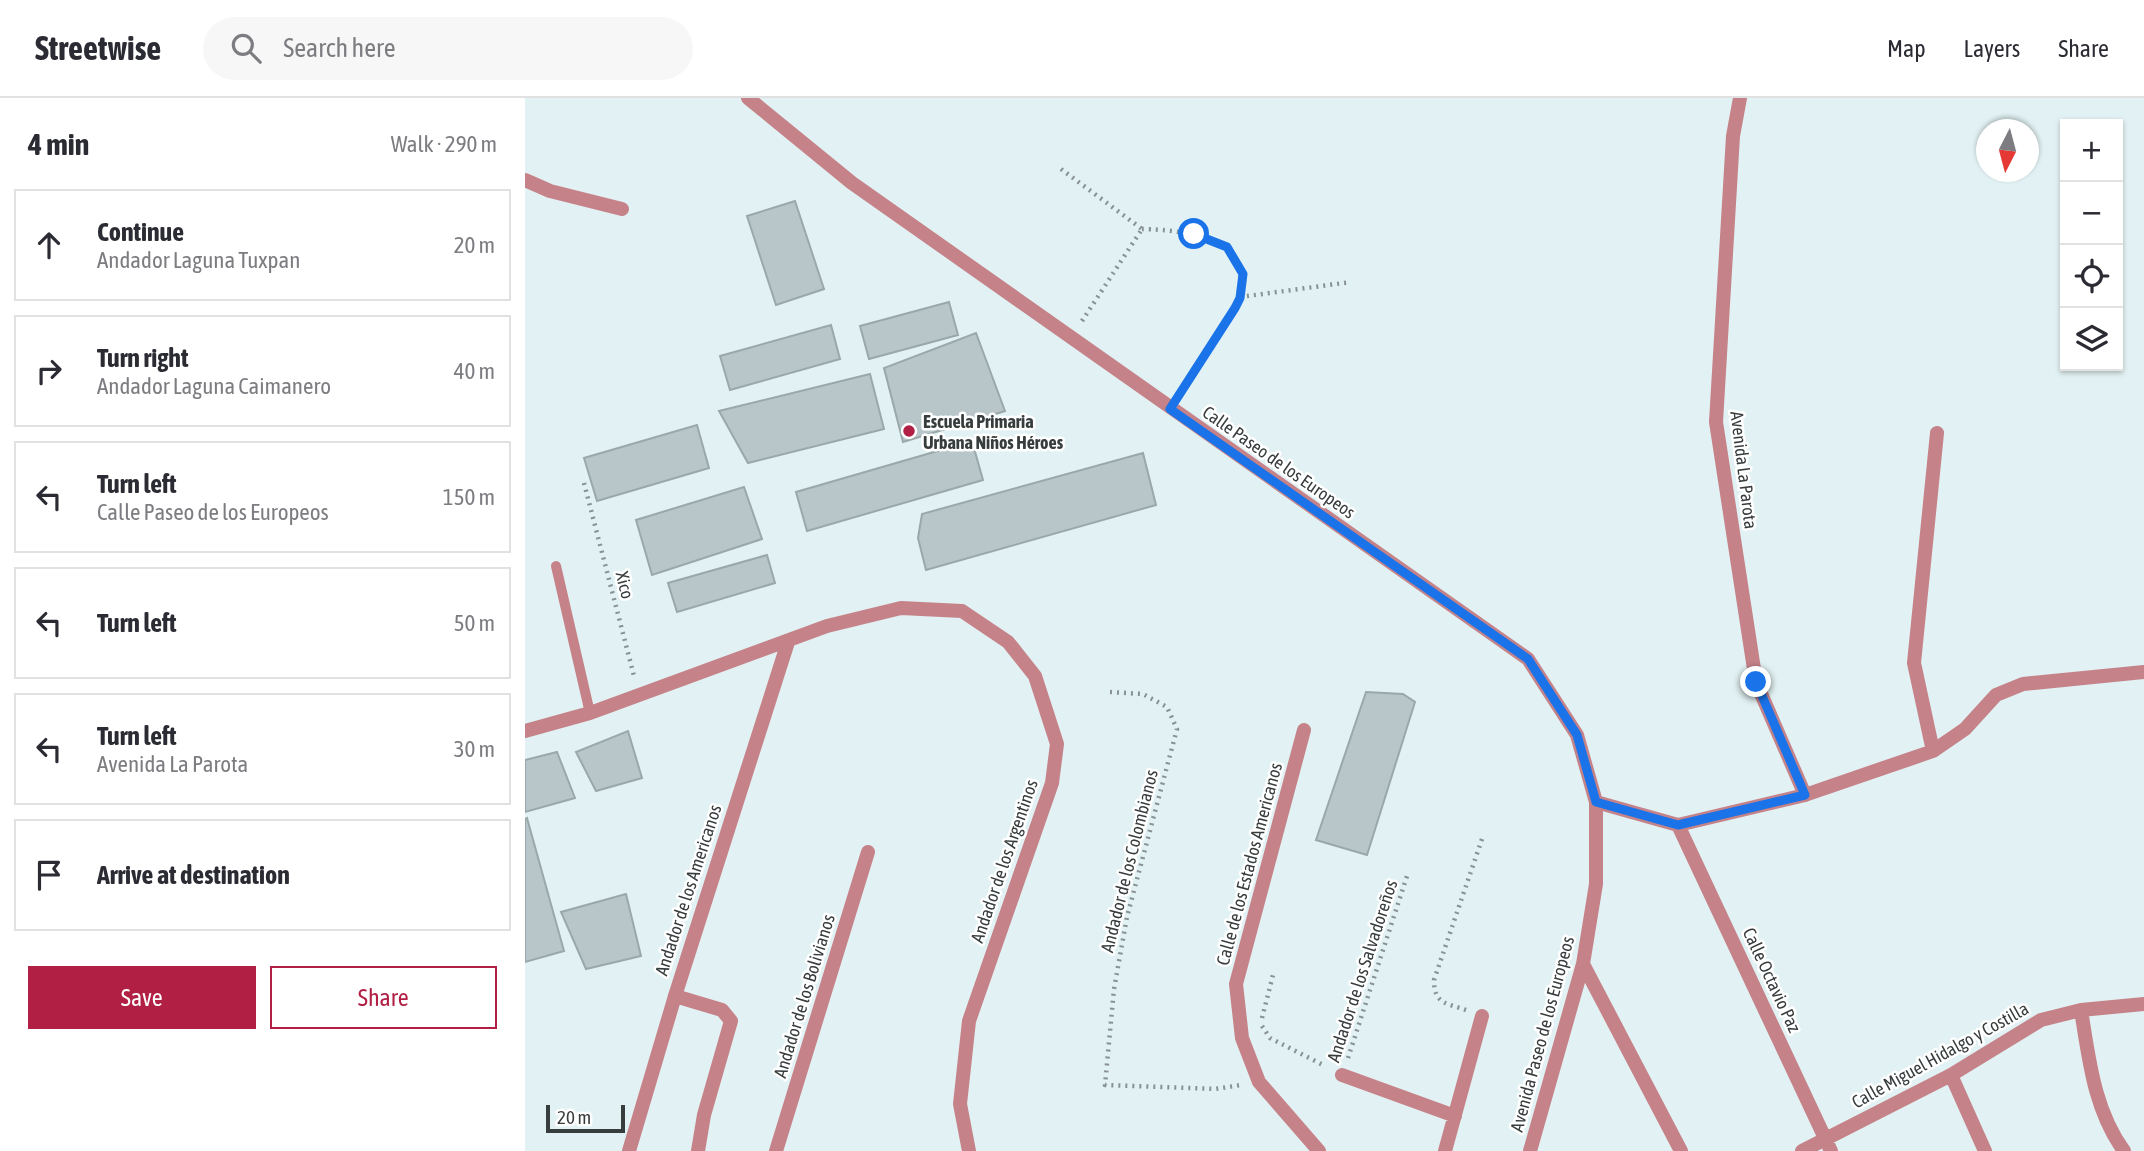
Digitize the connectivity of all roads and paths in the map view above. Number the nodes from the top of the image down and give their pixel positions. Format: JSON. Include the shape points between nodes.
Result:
{"nodes":[{"id":1,"x":748,"y":98,"type":"edge"},
{"id":2,"x":1739,"y":98,"type":"edge"},
{"id":3,"x":1061,"y":169,"type":"dead end"},
{"id":4,"x":525,"y":180,"type":"edge"},
{"id":5,"x":622,"y":209,"type":"dead end"},
{"id":6,"x":1142,"y":229,"type":"junction"},
{"id":7,"x":1352,"y":282,"type":"dead end"},
{"id":8,"x":1240,"y":298,"type":"junction"},
{"id":9,"x":1072,"y":336,"type":"junction"},
{"id":10,"x":1170,"y":409,"type":"junction"},
{"id":11,"x":1937,"y":433,"type":"dead end"},
{"id":12,"x":585,"y":483,"type":"dead end"},
{"id":13,"x":556,"y":566,"type":"dead end"},
{"id":14,"x":788,"y":642,"type":"junction"},
{"id":15,"x":2144,"y":672,"type":"edge"},
{"id":16,"x":1110,"y":692,"type":"dead end"},
{"id":17,"x":639,"y":694,"type":"junction"},
{"id":18,"x":590,"y":713,"type":"junction"},
{"id":19,"x":1304,"y":730,"type":"dead end"},
{"id":20,"x":525,"y":731,"type":"edge"},
{"id":21,"x":1933,"y":751,"type":"junction"},
{"id":22,"x":1805,"y":795,"type":"junction"},
{"id":23,"x":1596,"y":802,"type":"junction"},
{"id":24,"x":1678,"y":825,"type":"junction"},
{"id":25,"x":1482,"y":839,"type":"dead end"},
{"id":26,"x":868,"y":852,"type":"dead end"},
{"id":27,"x":1407,"y":876,"type":"dead end"},
{"id":28,"x":1583,"y":964,"type":"junction"},
{"id":29,"x":1273,"y":975,"type":"dead end"},
{"id":30,"x":675,"y":996,"type":"junction"},
{"id":31,"x":2144,"y":1004,"type":"edge"},
{"id":32,"x":2081,"y":1010,"type":"junction"},
{"id":33,"x":1482,"y":1016,"type":"joint"},
{"id":34,"x":1342,"y":1074,"type":"junction"},
{"id":35,"x":1951,"y":1075,"type":"junction"},
{"id":36,"x":1259,"y":1082,"type":"junction"},
{"id":37,"x":1455,"y":1116,"type":"junction"},
{"id":38,"x":1829,"y":1145,"type":"edge"},
{"id":39,"x":629,"y":1151,"type":"edge"},
{"id":40,"x":698,"y":1151,"type":"edge"},
{"id":41,"x":776,"y":1151,"type":"edge"},
{"id":42,"x":969,"y":1151,"type":"edge"},
{"id":43,"x":1319,"y":1151,"type":"edge"},
{"id":44,"x":1445,"y":1151,"type":"edge"},
{"id":45,"x":1530,"y":1151,"type":"edge"},
{"id":46,"x":1681,"y":1151,"type":"edge"},
{"id":47,"x":1802,"y":1151,"type":"edge"},
{"id":48,"x":1985,"y":1151,"type":"edge"},
{"id":49,"x":2124,"y":1151,"type":"edge"}],
"edges":[{"from":1,"to":9,"type":"street","name":"Calle Paseo de los Europeos","via":[[852,183]]},
{"from":2,"to":22,"type":"street","name":"Avenida La Parota","via":[[1716,422],[1756,682]]},
{"from":3,"to":6,"type":"path"},
{"from":4,"to":5,"type":"street"},
{"from":6,"to":8,"type":"path","via":[[1194,234],[1227,247],[1243,274]]},
{"from":6,"to":9,"type":"path"},
{"from":7,"to":8,"type":"path"},
{"from":8,"to":10,"type":"path"},
{"from":9,"to":10,"type":"street","name":"Calle Paseo de los Europeos"},
{"from":10,"to":23,"type":"street","name":"Calle Paseo de los Europeos","via":[[1528,659],[1577,735]]},
{"from":11,"to":21,"type":"street","via":[[1915,663]]},
{"from":12,"to":17,"type":"path","name":"Xico"},
{"from":13,"to":18,"type":"lane"},
{"from":14,"to":17,"type":"street","name":"Andador de los Argentinos"},
{"from":14,"to":30,"type":"street","name":"Andador de los Americanos"},
{"from":14,"to":42,"type":"street","name":"Andador de los Argentinos","via":[[827,626],[901,608],[963,611],[1008,642],[1035,676],[1057,744],[1052,783],[969,1021],[960,1104]]},
{"from":15,"to":21,"type":"street","via":[[2023,684],[1996,695],[1965,729]]},
{"from":16,"to":36,"type":"path","name":"Andador de los Colombianos","via":[[1143,694],[1167,707],[1177,729],[1127,917],[1114,989],[1105,1086],[1215,1089]]},
{"from":17,"to":18,"type":"street","name":"Andador de los Argentinos"},
{"from":18,"to":20,"type":"street","name":"Andador de los Argentinos"},
{"from":19,"to":36,"type":"street","name":"Calle de los Estados Americanos","via":[[1236,984],[1243,1038]]},
{"from":21,"to":22,"type":"street"},
{"from":22,"to":24,"type":"street"},
{"from":23,"to":24,"type":"street"},
{"from":23,"to":28,"type":"street","name":"Avenida Paseo de los Europeos","via":[[1597,884]]},
{"from":24,"to":38,"type":"street","name":"Calle Octavio Paz"},
{"from":25,"to":33,"type":"path","via":[[1434,980],[1440,1002]]},
{"from":26,"to":41,"type":"street","name":"Andador de los Bolivianos"},
{"from":27,"to":34,"type":"path","name":"Andador de los Salvadoreños"},
{"from":28,"to":45,"type":"street","name":"Avenida Paseo de los Europeos"},
{"from":28,"to":46,"type":"street"},
{"from":29,"to":34,"type":"path","via":[[1262,1028],[1270,1038]]},
{"from":30,"to":39,"type":"street","name":"Andador de los Americanos"},
{"from":30,"to":40,"type":"street","via":[[722,1010],[731,1021]]},
{"from":31,"to":32,"type":"street","name":"Calle Miguel Hidalgo y Costilla"},
{"from":32,"to":35,"type":"street","name":"Calle Miguel Hidalgo y Costilla","via":[[2041,1020]]},
{"from":32,"to":49,"type":"street","via":[[2095,1091],[2113,1137]]},
{"from":33,"to":37,"type":"street"},
{"from":34,"to":37,"type":"street"},
{"from":35,"to":38,"type":"street","name":"Calle Miguel Hidalgo y Costilla"},
{"from":35,"to":48,"type":"street"},
{"from":36,"to":43,"type":"street","name":"Calle de los Estados Americanos"},
{"from":37,"to":44,"type":"street"},
{"from":38,"to":47,"type":"street","name":"Calle Miguel Hidalgo y Costilla"}]}
